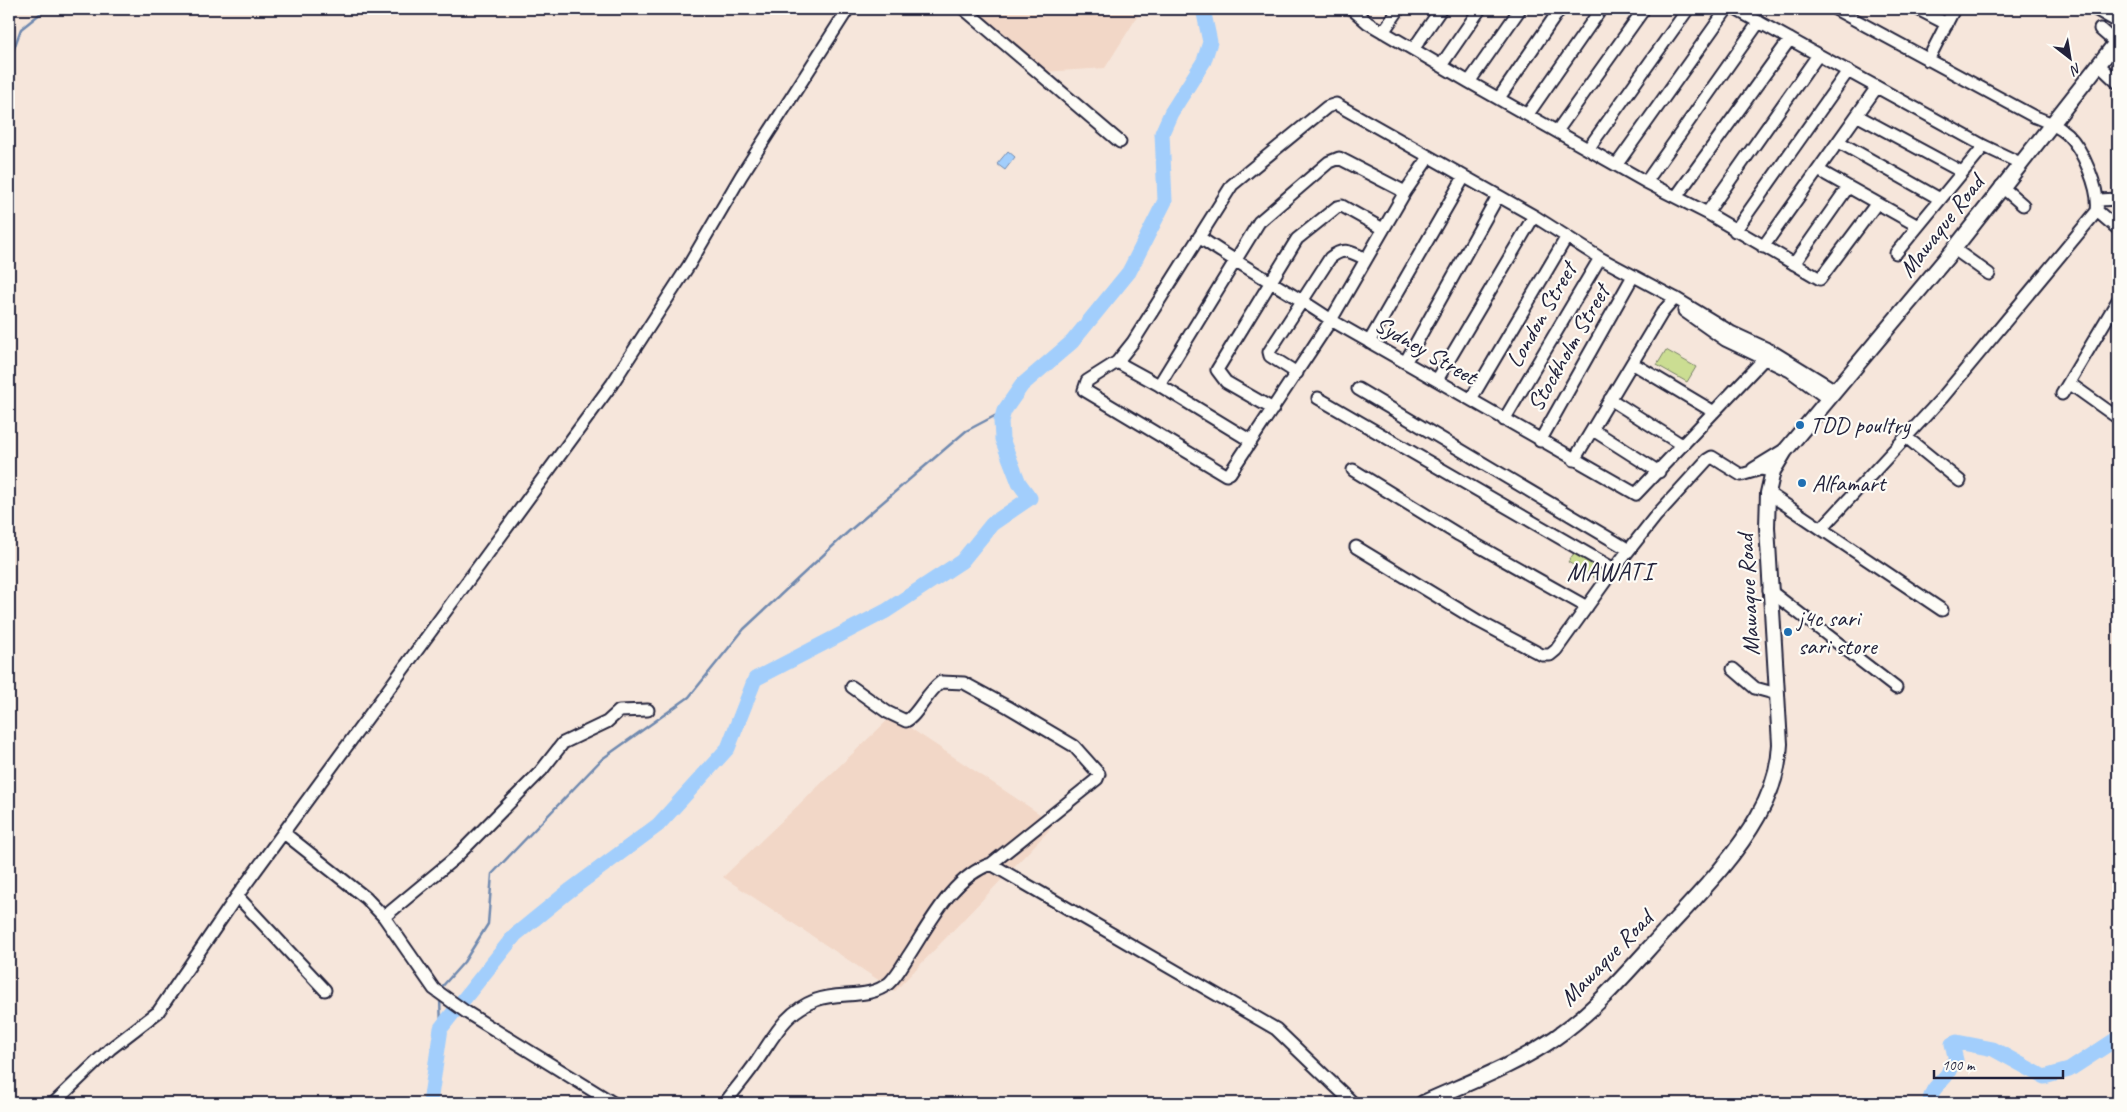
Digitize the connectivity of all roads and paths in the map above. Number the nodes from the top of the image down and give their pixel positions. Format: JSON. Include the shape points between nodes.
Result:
{"nodes":[{"id":1,"x":848,"y":9,"type":"edge"},
{"id":2,"x":964,"y":9,"type":"edge"},
{"id":3,"x":1399,"y":9,"type":"edge"},
{"id":4,"x":1441,"y":9,"type":"edge"},
{"id":5,"x":1480,"y":9,"type":"edge"},
{"id":6,"x":1520,"y":9,"type":"edge"},
{"id":7,"x":1560,"y":9,"type":"edge"},
{"id":8,"x":1601,"y":9,"type":"edge"},
{"id":9,"x":1644,"y":9,"type":"edge"},
{"id":10,"x":1688,"y":9,"type":"edge"},
{"id":11,"x":1727,"y":9,"type":"edge"},
{"id":12,"x":1734,"y":9,"type":"edge"},
{"id":13,"x":1834,"y":9,"type":"edge"},
{"id":14,"x":1918,"y":9,"type":"edge"},
{"id":15,"x":1954,"y":9,"type":"edge"},
{"id":16,"x":2095,"y":9,"type":"edge"},
{"id":17,"x":1354,"y":10,"type":"edge"},
{"id":18,"x":1759,"y":22,"type":"junction"},
{"id":19,"x":2118,"y":22,"type":"edge"},
{"id":20,"x":1947,"y":24,"type":"junction"},
{"id":21,"x":2100,"y":29,"type":"dead end"},
{"id":22,"x":1383,"y":32,"type":"junction"},
{"id":23,"x":1790,"y":39,"type":"junction"},
{"id":24,"x":2117,"y":42,"type":"edge"},
{"id":25,"x":1414,"y":48,"type":"junction"},
{"id":26,"x":1818,"y":55,"type":"junction"},
{"id":27,"x":1928,"y":60,"type":"junction"},
{"id":28,"x":1442,"y":64,"type":"junction"},
{"id":29,"x":2099,"y":65,"type":"junction"},
{"id":30,"x":1848,"y":71,"type":"junction"},
{"id":31,"x":1469,"y":82,"type":"junction"},
{"id":32,"x":2118,"y":83,"type":"edge"},
{"id":33,"x":1877,"y":87,"type":"junction"},
{"id":34,"x":1499,"y":98,"type":"junction"},
{"id":35,"x":1528,"y":114,"type":"junction"},
{"id":36,"x":1858,"y":116,"type":"junction"},
{"id":37,"x":2054,"y":124,"type":"junction"},
{"id":38,"x":1557,"y":131,"type":"junction"},
{"id":39,"x":1120,"y":142,"type":"dead end"},
{"id":40,"x":1839,"y":142,"type":"junction"},
{"id":41,"x":1984,"y":146,"type":"junction"},
{"id":42,"x":1588,"y":148,"type":"junction"},
{"id":43,"x":1429,"y":157,"type":"junction"},
{"id":44,"x":2020,"y":163,"type":"junction"},
{"id":45,"x":1617,"y":164,"type":"junction"},
{"id":46,"x":1820,"y":170,"type":"junction"},
{"id":47,"x":1962,"y":172,"type":"junction"},
{"id":48,"x":1464,"y":177,"type":"junction"},
{"id":49,"x":1646,"y":182,"type":"junction"},
{"id":50,"x":2001,"y":186,"type":"junction"},
{"id":51,"x":1848,"y":187,"type":"junction"},
{"id":52,"x":1405,"y":192,"type":"junction"},
{"id":53,"x":1498,"y":196,"type":"junction"},
{"id":54,"x":1676,"y":197,"type":"junction"},
{"id":55,"x":1940,"y":200,"type":"junction"},
{"id":56,"x":2118,"y":200,"type":"edge"},
{"id":57,"x":1877,"y":203,"type":"junction"},
{"id":58,"x":2023,"y":205,"type":"dead end"},
{"id":59,"x":2098,"y":206,"type":"junction"},
{"id":60,"x":1707,"y":213,"type":"junction"},
{"id":61,"x":1534,"y":216,"type":"junction"},
{"id":62,"x":1918,"y":226,"type":"junction"},
{"id":63,"x":1383,"y":229,"type":"junction"},
{"id":64,"x":2118,"y":229,"type":"edge"},
{"id":65,"x":1735,"y":231,"type":"junction"},
{"id":66,"x":1199,"y":237,"type":"junction"},
{"id":67,"x":1566,"y":238,"type":"junction"},
{"id":68,"x":1763,"y":248,"type":"junction"},
{"id":69,"x":1954,"y":249,"type":"junction"},
{"id":70,"x":1896,"y":253,"type":"dead end"},
{"id":71,"x":1600,"y":258,"type":"junction"},
{"id":72,"x":1366,"y":259,"type":"junction"},
{"id":73,"x":1234,"y":262,"type":"junction"},
{"id":74,"x":1794,"y":264,"type":"junction"},
{"id":75,"x":1989,"y":274,"type":"dead end"},
{"id":76,"x":1633,"y":276,"type":"junction"},
{"id":77,"x":1269,"y":282,"type":"junction"},
{"id":78,"x":1671,"y":298,"type":"junction"},
{"id":79,"x":1302,"y":299,"type":"junction"},
{"id":80,"x":2118,"y":300,"type":"edge"},
{"id":81,"x":1331,"y":320,"type":"junction"},
{"id":82,"x":1369,"y":342,"type":"junction"},
{"id":83,"x":1767,"y":355,"type":"junction"},
{"id":84,"x":1406,"y":361,"type":"junction"},
{"id":85,"x":1117,"y":362,"type":"junction"},
{"id":86,"x":1632,"y":363,"type":"junction"},
{"id":87,"x":1296,"y":373,"type":"junction"},
{"id":88,"x":1437,"y":380,"type":"junction"},
{"id":89,"x":2069,"y":383,"type":"junction"},
{"id":90,"x":1159,"y":385,"type":"junction"},
{"id":91,"x":1358,"y":389,"type":"dead end"},
{"id":92,"x":2062,"y":394,"type":"dead end"},
{"id":93,"x":1831,"y":395,"type":"junction"},
{"id":94,"x":1318,"y":398,"type":"dead end"},
{"id":95,"x":1471,"y":399,"type":"junction"},
{"id":96,"x":1610,"y":399,"type":"junction"},
{"id":97,"x":1273,"y":409,"type":"junction"},
{"id":98,"x":1714,"y":412,"type":"junction"},
{"id":99,"x":2118,"y":418,"type":"edge"},
{"id":100,"x":1504,"y":420,"type":"junction"},
{"id":101,"x":1593,"y":430,"type":"junction"},
{"id":102,"x":1906,"y":437,"type":"junction"},
{"id":103,"x":1251,"y":441,"type":"junction"},
{"id":104,"x":1540,"y":441,"type":"junction"},
{"id":105,"x":1682,"y":445,"type":"junction"},
{"id":106,"x":1788,"y":448,"type":"junction"},
{"id":107,"x":1574,"y":460,"type":"junction"},
{"id":108,"x":1353,"y":470,"type":"dead end"},
{"id":109,"x":1752,"y":470,"type":"junction"},
{"id":110,"x":1773,"y":471,"type":"junction"},
{"id":111,"x":1659,"y":472,"type":"junction"},
{"id":112,"x":1960,"y":481,"type":"dead end"},
{"id":113,"x":1768,"y":493,"type":"junction"},
{"id":114,"x":1822,"y":528,"type":"junction"},
{"id":115,"x":1356,"y":547,"type":"dead end"},
{"id":116,"x":1629,"y":550,"type":"junction"},
{"id":117,"x":1614,"y":569,"type":"junction"},
{"id":118,"x":1769,"y":590,"type":"junction"},
{"id":119,"x":1587,"y":607,"type":"junction"},
{"id":120,"x":1942,"y":610,"type":"dead end"},
{"id":121,"x":1733,"y":669,"type":"dead end"},
{"id":122,"x":852,"y":687,"type":"dead end"},
{"id":123,"x":1896,"y":688,"type":"dead end"},
{"id":124,"x":1777,"y":694,"type":"junction"},
{"id":125,"x":648,"y":710,"type":"dead end"},
{"id":126,"x":284,"y":833,"type":"junction"},
{"id":127,"x":991,"y":864,"type":"junction"},
{"id":128,"x":237,"y":896,"type":"junction"},
{"id":129,"x":384,"y":917,"type":"junction"},
{"id":130,"x":325,"y":990,"type":"dead end"},
{"id":131,"x":54,"y":1103,"type":"edge"},
{"id":132,"x":612,"y":1103,"type":"edge"},
{"id":133,"x":725,"y":1103,"type":"edge"},
{"id":134,"x":1353,"y":1103,"type":"edge"},
{"id":135,"x":1423,"y":1103,"type":"edge"}],
"edges":[{"from":1,"to":126,"type":"street","via":[[612,384]]},
{"from":2,"to":39,"type":"street"},
{"from":3,"to":22,"type":"street"},
{"from":4,"to":25,"type":"street"},
{"from":5,"to":28,"type":"street"},
{"from":6,"to":31,"type":"street"},
{"from":7,"to":34,"type":"street"},
{"from":8,"to":35,"type":"street"},
{"from":9,"to":38,"type":"street"},
{"from":10,"to":42,"type":"street"},
{"from":11,"to":45,"type":"street"},
{"from":12,"to":18,"type":"street"},
{"from":13,"to":27,"type":"street"},
{"from":14,"to":20,"type":"street"},
{"from":15,"to":20,"type":"street"},
{"from":16,"to":19,"type":"street"},
{"from":17,"to":22,"type":"street"},
{"from":18,"to":23,"type":"street"},
{"from":18,"to":49,"type":"street"},
{"from":20,"to":27,"type":"street"},
{"from":21,"to":24,"type":"street"},
{"from":22,"to":25,"type":"street"},
{"from":23,"to":26,"type":"street"},
{"from":23,"to":54,"type":"street"},
{"from":24,"to":29,"type":"main road","name":"Mawaque Road"},
{"from":25,"to":28,"type":"street"},
{"from":26,"to":30,"type":"street"},
{"from":26,"to":60,"type":"street"},
{"from":27,"to":37,"type":"street"},
{"from":28,"to":31,"type":"street"},
{"from":29,"to":32,"type":"street"},
{"from":29,"to":37,"type":"main road","name":"Mawaque Road"},
{"from":30,"to":33,"type":"street"},
{"from":30,"to":65,"type":"street"},
{"from":31,"to":34,"type":"street"},
{"from":33,"to":36,"type":"street"},
{"from":33,"to":41,"type":"street"},
{"from":34,"to":35,"type":"street"},
{"from":35,"to":38,"type":"street"},
{"from":36,"to":40,"type":"street"},
{"from":36,"to":47,"type":"street"},
{"from":37,"to":44,"type":"main road","name":"Mawaque Road"},
{"from":37,"to":59,"type":"street","via":[[2077,148]]},
{"from":38,"to":42,"type":"street"},
{"from":40,"to":46,"type":"street"},
{"from":40,"to":55,"type":"street"},
{"from":41,"to":44,"type":"street"},
{"from":41,"to":47,"type":"street"},
{"from":42,"to":45,"type":"street"},
{"from":43,"to":48,"type":"street"},
{"from":43,"to":52,"type":"street"},
{"from":43,"to":66,"type":"street","via":[[1341,106],[1332,104],[1236,180]]},
{"from":44,"to":50,"type":"main road","name":"Mawaque Road"},
{"from":45,"to":49,"type":"street"},
{"from":46,"to":51,"type":"street"},
{"from":46,"to":68,"type":"street"},
{"from":47,"to":55,"type":"street"},
{"from":48,"to":53,"type":"street"},
{"from":48,"to":82,"type":"street"},
{"from":49,"to":54,"type":"street"},
{"from":50,"to":58,"type":"street"},
{"from":50,"to":69,"type":"main road","name":"Mawaque Road"},
{"from":51,"to":57,"type":"street"},
{"from":51,"to":74,"type":"street"},
{"from":52,"to":63,"type":"street"},
{"from":52,"to":73,"type":"street","via":[[1338,158],[1268,212]]},
{"from":53,"to":61,"type":"street"},
{"from":53,"to":84,"type":"street"},
{"from":54,"to":60,"type":"street"},
{"from":55,"to":62,"type":"street"},
{"from":56,"to":59,"type":"street"},
{"from":57,"to":62,"type":"street"},
{"from":57,"to":74,"type":"street","via":[[1821,278]]},
{"from":59,"to":64,"type":"street"},
{"from":59,"to":102,"type":"street","via":[[1942,398]]},
{"from":60,"to":65,"type":"street"},
{"from":61,"to":67,"type":"street"},
{"from":61,"to":88,"type":"street"},
{"from":62,"to":70,"type":"street"},
{"from":63,"to":72,"type":"street"},
{"from":63,"to":77,"type":"street","via":[[1342,206],[1337,207],[1297,239]]},
{"from":65,"to":68,"type":"street"},
{"from":66,"to":73,"type":"street","name":"Sydney Street"},
{"from":66,"to":85,"type":"street"},
{"from":67,"to":71,"type":"street"},
{"from":67,"to":95,"type":"street"},
{"from":68,"to":74,"type":"street"},
{"from":69,"to":75,"type":"street"},
{"from":69,"to":93,"type":"main road","name":"Mawaque Road"},
{"from":71,"to":76,"type":"street"},
{"from":71,"to":100,"type":"street","name":"London Street"},
{"from":72,"to":79,"type":"street","via":[[1348,250],[1336,253]]},
{"from":72,"to":81,"type":"street"},
{"from":73,"to":77,"type":"street","name":"Sydney Street"},
{"from":73,"to":90,"type":"street"},
{"from":76,"to":78,"type":"street"},
{"from":76,"to":104,"type":"street","name":"Stockholm Street"},
{"from":77,"to":79,"type":"street","name":"Sydney Street"},
{"from":77,"to":97,"type":"street","via":[[1217,370],[1226,382]]},
{"from":78,"to":83,"type":"street","via":[[1728,336]]},
{"from":78,"to":86,"type":"street"},
{"from":79,"to":81,"type":"street","name":"Sydney Street"},
{"from":79,"to":87,"type":"street","via":[[1269,354]]},
{"from":80,"to":89,"type":"street"},
{"from":81,"to":82,"type":"street","name":"Sydney Street"},
{"from":81,"to":87,"type":"street"},
{"from":82,"to":84,"type":"street","name":"Sydney Street"},
{"from":83,"to":93,"type":"street"},
{"from":83,"to":98,"type":"street"},
{"from":84,"to":88,"type":"street","name":"Sydney Street"},
{"from":85,"to":90,"type":"street"},
{"from":85,"to":103,"type":"street","via":[[1087,381],[1084,390],[1226,475]]},
{"from":86,"to":96,"type":"street"},
{"from":86,"to":98,"type":"street"},
{"from":87,"to":97,"type":"street"},
{"from":88,"to":95,"type":"street","name":"Sydney Street"},
{"from":89,"to":92,"type":"street"},
{"from":89,"to":99,"type":"street"},
{"from":90,"to":103,"type":"street"},
{"from":91,"to":116,"type":"street"},
{"from":93,"to":106,"type":"main road","name":"Mawaque Road"},
{"from":94,"to":117,"type":"street"},
{"from":95,"to":100,"type":"street","name":"Sydney Street"},
{"from":96,"to":101,"type":"street"},
{"from":96,"to":105,"type":"street"},
{"from":97,"to":103,"type":"street"},
{"from":98,"to":105,"type":"street"},
{"from":100,"to":104,"type":"street","name":"Sydney Street"},
{"from":101,"to":107,"type":"street"},
{"from":101,"to":111,"type":"street"},
{"from":102,"to":112,"type":"street"},
{"from":102,"to":114,"type":"street"},
{"from":104,"to":107,"type":"street","name":"Sydney Street"},
{"from":105,"to":111,"type":"street"},
{"from":106,"to":109,"type":"street"},
{"from":106,"to":110,"type":"main road","name":"Mawaque Road"},
{"from":107,"to":111,"type":"street","name":"Sydney Street","via":[[1636,494]]},
{"from":108,"to":119,"type":"street","via":[[1459,535]]},
{"from":109,"to":110,"type":"street"},
{"from":109,"to":116,"type":"street","via":[[1741,475],[1717,459],[1707,460]]},
{"from":110,"to":113,"type":"main road","name":"Mawaque Road"},
{"from":113,"to":114,"type":"street"},
{"from":113,"to":118,"type":"main road","name":"Mawaque Road"},
{"from":114,"to":120,"type":"street"},
{"from":115,"to":119,"type":"street","via":[[1542,655],[1550,655],[1556,650]]},
{"from":116,"to":117,"type":"street"},
{"from":117,"to":119,"type":"street"},
{"from":118,"to":123,"type":"street"},
{"from":118,"to":124,"type":"main road","name":"Mawaque Road"},
{"from":121,"to":124,"type":"street","via":[[1755,688]]},
{"from":122,"to":127,"type":"street","via":[[887,712],[906,721],[941,682],[964,683],[1074,746],[1095,767],[1097,778]]},
{"from":124,"to":135,"type":"main road","name":"Mawaque Road","via":[[1779,757],[1768,796],[1758,818],[1690,903],[1605,997],[1557,1037],[1526,1056]]},
{"from":125,"to":129,"type":"street","via":[[619,711],[607,722],[563,743],[541,771],[455,858]]},
{"from":126,"to":128,"type":"street"},
{"from":126,"to":129,"type":"street","via":[[366,898]]},
{"from":127,"to":133,"type":"street","via":[[976,870],[960,885],[888,983],[868,992],[835,994],[818,999],[804,1005],[781,1023]]},
{"from":127,"to":134,"type":"street","via":[[1276,1029]]},
{"from":128,"to":130,"type":"street"},
{"from":128,"to":131,"type":"street","via":[[158,1012],[110,1049]]},
{"from":129,"to":132,"type":"street","via":[[434,989]]}]}
